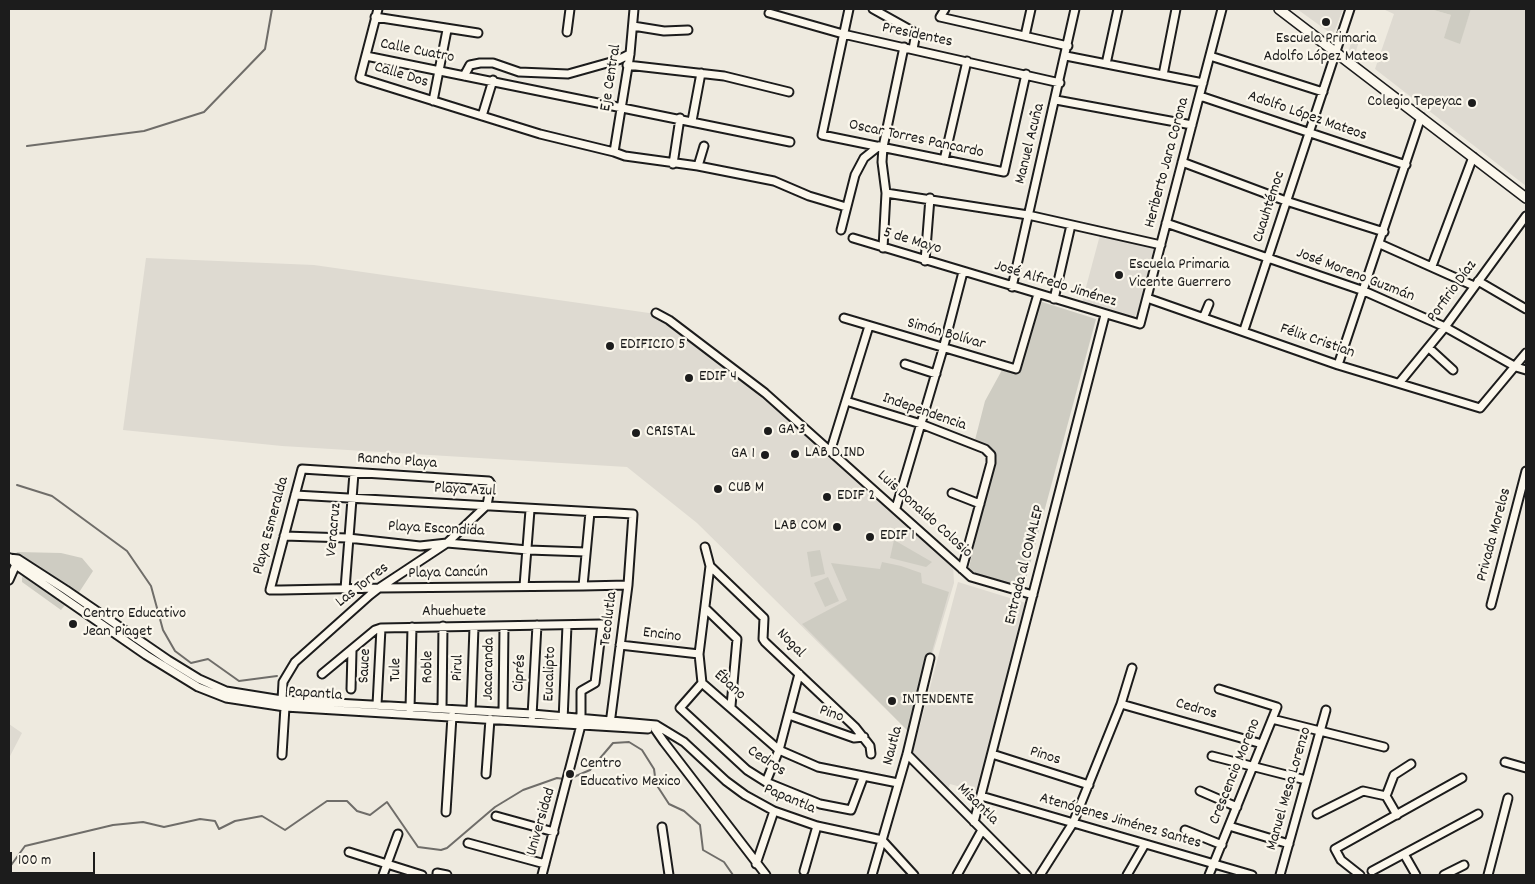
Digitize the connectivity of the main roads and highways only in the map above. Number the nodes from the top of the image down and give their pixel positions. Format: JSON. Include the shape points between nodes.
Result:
{"nodes":[{"id":1,"x":1278,"y":9,"type":"edge"},
{"id":2,"x":1526,"y":198,"type":"edge"}],
"edges":[{"from":1,"to":2,"type":"main road"}]}
